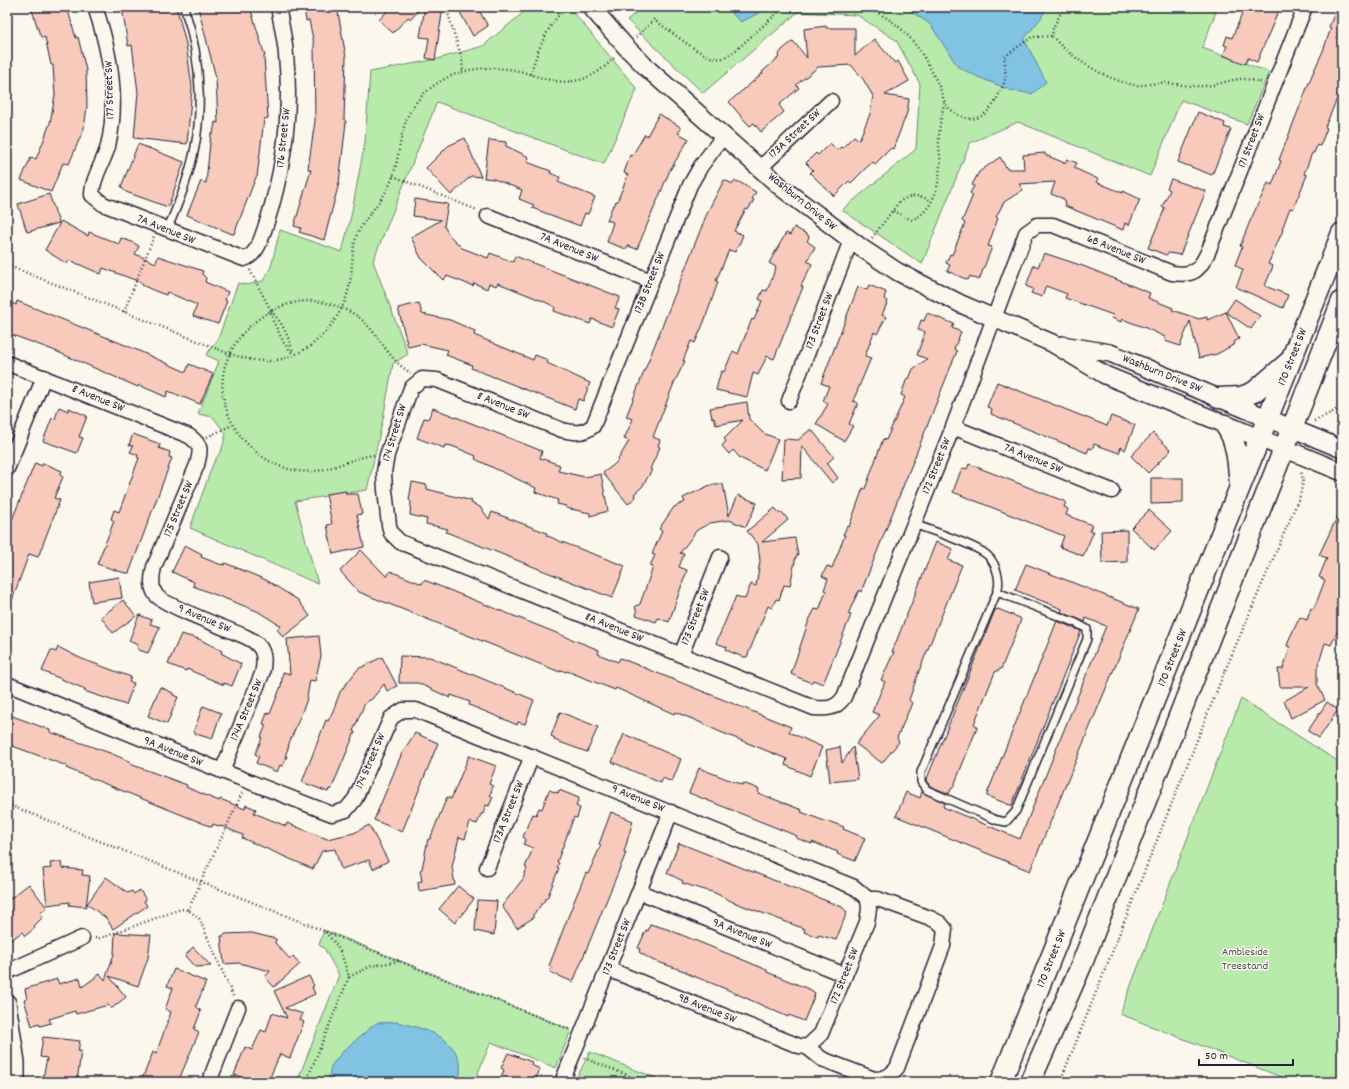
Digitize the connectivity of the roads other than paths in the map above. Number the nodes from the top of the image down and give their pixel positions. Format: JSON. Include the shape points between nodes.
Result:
{"nodes":[{"id":1,"x":95,"y":7,"type":"edge"},
{"id":2,"x":184,"y":7,"type":"edge"},
{"id":3,"x":278,"y":7,"type":"edge"},
{"id":4,"x":591,"y":7,"type":"edge"},
{"id":5,"x":1305,"y":7,"type":"edge"},
{"id":6,"x":831,"y":101,"type":"dead end"},
{"id":7,"x":724,"y":135,"type":"junction"},
{"id":8,"x":760,"y":168,"type":"junction"},
{"id":9,"x":92,"y":195,"type":"joint"},
{"id":10,"x":488,"y":216,"type":"road end"},
{"id":11,"x":1036,"y":225,"type":"joint"},
{"id":12,"x":163,"y":228,"type":"junction"},
{"id":13,"x":1342,"y":233,"type":"edge"},
{"id":14,"x":857,"y":245,"type":"junction"},
{"id":15,"x":244,"y":259,"type":"joint"},
{"id":16,"x":1195,"y":272,"type":"joint"},
{"id":17,"x":651,"y":281,"type":"junction"},
{"id":18,"x":1342,"y":301,"type":"edge"},
{"id":19,"x":993,"y":318,"type":"junction"},
{"id":20,"x":1052,"y":343,"type":"junction"},
{"id":21,"x":1292,"y":360,"type":"junction"},
{"id":22,"x":7,"y":362,"type":"edge"},
{"id":23,"x":44,"y":377,"type":"junction"},
{"id":24,"x":422,"y":380,"type":"joint"},
{"id":25,"x":1219,"y":398,"type":"junction"},
{"id":26,"x":789,"y":401,"type":"dead end"},
{"id":27,"x":1268,"y":418,"type":"junction"},
{"id":28,"x":1225,"y":425,"type":"junction"},
{"id":29,"x":954,"y":427,"type":"junction"},
{"id":30,"x":1292,"y":427,"type":"junction"},
{"id":31,"x":584,"y":432,"type":"joint"},
{"id":32,"x":193,"y":439,"type":"joint"},
{"id":33,"x":1260,"y":439,"type":"junction"},
{"id":34,"x":1342,"y":448,"type":"edge"},
{"id":35,"x":1283,"y":449,"type":"junction"},
{"id":36,"x":7,"y":469,"type":"edge"},
{"id":37,"x":1342,"y":472,"type":"edge"},
{"id":38,"x":1240,"y":487,"type":"junction"},
{"id":39,"x":1112,"y":491,"type":"dead end"},
{"id":40,"x":914,"y":524,"type":"junction"},
{"id":41,"x":396,"y":539,"type":"joint"},
{"id":42,"x":720,"y":557,"type":"dead end"},
{"id":43,"x":152,"y":585,"type":"joint"},
{"id":44,"x":997,"y":592,"type":"junction"},
{"id":45,"x":261,"y":648,"type":"joint"},
{"id":46,"x":681,"y":655,"type":"junction"},
{"id":47,"x":7,"y":684,"type":"edge"},
{"id":48,"x":834,"y":707,"type":"joint"},
{"id":49,"x":403,"y":710,"type":"joint"},
{"id":50,"x":532,"y":756,"type":"junction"},
{"id":51,"x":222,"y":771,"type":"junction"},
{"id":52,"x":671,"y":812,"type":"junction"},
{"id":53,"x":340,"y":813,"type":"joint"},
{"id":54,"x":487,"y":868,"type":"dead end"},
{"id":55,"x":640,"y":892,"type":"junction"},
{"id":56,"x":868,"y":899,"type":"junction"},
{"id":57,"x":82,"y":938,"type":"road end"},
{"id":58,"x":608,"y":969,"type":"junction"},
{"id":59,"x":7,"y":972,"type":"edge"},
{"id":60,"x":845,"y":975,"type":"junction"},
{"id":61,"x":7,"y":1003,"type":"edge"},
{"id":62,"x":238,"y":1008,"type":"road end"},
{"id":63,"x":807,"y":1047,"type":"junction"},
{"id":64,"x":16,"y":1082,"type":"edge"},
{"id":65,"x":209,"y":1082,"type":"edge"},
{"id":66,"x":562,"y":1082,"type":"edge"},
{"id":67,"x":1001,"y":1082,"type":"edge"},
{"id":68,"x":1030,"y":1082,"type":"edge"}],
"edges":[{"from":1,"to":9,"type":"street","name":"177 Street SW","via":[[108,48],[113,112],[108,145],[94,182]]},
{"from":2,"to":12,"type":"lane","via":[[196,54],[199,119],[187,181]]},
{"from":3,"to":15,"type":"street","name":"176 Street SW","via":[[286,55],[288,91],[284,150],[274,198],[261,239],[252,255]]},
{"from":4,"to":7,"type":"street","name":"Washburn Drive SW","via":[[649,70]]},
{"from":5,"to":16,"type":"street","name":"171 Street SW","via":[[1208,252]]},
{"from":6,"to":8,"type":"street","name":"173A Street SW"},
{"from":7,"to":8,"type":"street","name":"Washburn Drive SW"},
{"from":7,"to":17,"type":"street","name":"173B Street SW","via":[[690,185]]},
{"from":8,"to":14,"type":"street","name":"Washburn Drive SW"},
{"from":9,"to":12,"type":"street","name":"7A Avenue SW","via":[[103,204]]},
{"from":10,"to":17,"type":"street","name":"7A Avenue SW"},
{"from":11,"to":16,"type":"street","name":"6B Avenue SW","via":[[1053,225],[1172,273]]},
{"from":11,"to":19,"type":"street","name":"172 Street SW","via":[[1022,240]]},
{"from":12,"to":15,"type":"street","name":"7A Avenue SW"},
{"from":13,"to":21,"type":"main road","name":"170 Street SW"},
{"from":14,"to":19,"type":"street","name":"Washburn Drive SW","via":[[929,288]]},
{"from":14,"to":26,"type":"street","name":"173 Street SW"},
{"from":17,"to":31,"type":"street","name":"173B Street SW","via":[[597,419],[593,426]]},
{"from":18,"to":30,"type":"main road","name":"170 Street SW"},
{"from":19,"to":20,"type":"street","name":"Washburn Drive SW"},
{"from":19,"to":29,"type":"street","name":"172 Street SW"},
{"from":20,"to":25,"type":"street","name":"Washburn Drive SW","via":[[1110,353]]},
{"from":20,"to":28,"type":"street","name":"Washburn Drive SW","via":[[1105,375]]},
{"from":21,"to":25,"type":"main road","via":[[1254,392],[1241,397]]},
{"from":21,"to":27,"type":"main road","name":"170 Street SW"},
{"from":22,"to":23,"type":"street","name":"8 Avenue SW"},
{"from":23,"to":32,"type":"street","name":"8 Avenue SW"},
{"from":23,"to":36,"type":"street"},
{"from":24,"to":31,"type":"street","name":"8 Avenue SW","via":[[438,380],[562,430]]},
{"from":24,"to":41,"type":"street","name":"174 Street SW","via":[[415,383],[407,394],[384,472],[391,533]]},
{"from":25,"to":27,"type":"street","name":"Washburn Drive SW"},
{"from":27,"to":30,"type":"street","name":"Washburn Drive SW"},
{"from":27,"to":33,"type":"main road","name":"170 Street SW"},
{"from":28,"to":33,"type":"street","name":"Washburn Drive SW"},
{"from":28,"to":38,"type":"main road","via":[[1236,451]]},
{"from":29,"to":39,"type":"street","name":"7A Avenue SW"},
{"from":29,"to":40,"type":"street","name":"172 Street SW"},
{"from":30,"to":34,"type":"street","name":"Washburn Drive SW"},
{"from":30,"to":35,"type":"main road","name":"170 Street SW"},
{"from":32,"to":43,"type":"street","name":"175 Street SW","via":[[200,449],[197,465],[154,567]]},
{"from":33,"to":35,"type":"street","name":"Washburn Drive SW"},
{"from":33,"to":38,"type":"main road","name":"170 Street SW"},
{"from":35,"to":37,"type":"street","name":"Washburn Drive SW"},
{"from":35,"to":68,"type":"main road","name":"170 Street SW","via":[[1081,966]]},
{"from":38,"to":67,"type":"main road","name":"170 Street SW"},
{"from":40,"to":44,"type":"lane","via":[[984,552],[994,562],[1000,585]]},
{"from":40,"to":48,"type":"street","name":"172 Street SW","via":[[844,697]]},
{"from":41,"to":46,"type":"street","name":"8A Avenue SW"},
{"from":42,"to":46,"type":"street","name":"173 Street SW"},
{"from":43,"to":45,"type":"street","name":"9 Avenue SW","via":[[155,593],[163,601],[251,639]]},
{"from":44,"to":44,"type":"lane","via":[[921,772],[921,782],[927,790],[1006,822],[1016,812],[1087,639],[1087,629]]},
{"from":45,"to":51,"type":"street","name":"174A Street SW","via":[[265,664],[262,674]]},
{"from":46,"to":48,"type":"street","name":"8A Avenue SW","via":[[814,708]]},
{"from":47,"to":51,"type":"street","name":"9A Avenue SW"},
{"from":49,"to":50,"type":"street","name":"9 Avenue SW","via":[[423,712]]},
{"from":49,"to":53,"type":"street","name":"174 Street SW","via":[[386,724],[355,799]]},
{"from":50,"to":52,"type":"street","name":"9 Avenue SW"},
{"from":50,"to":54,"type":"street","name":"173A Street SW"},
{"from":51,"to":53,"type":"street","name":"9A Avenue SW","via":[[324,812]]},
{"from":52,"to":55,"type":"street","name":"173 Street SW"},
{"from":52,"to":56,"type":"street","name":"9 Avenue SW","via":[[854,887]]},
{"from":55,"to":58,"type":"street","name":"173 Street SW"},
{"from":55,"to":60,"type":"street","name":"9A Avenue SW"},
{"from":56,"to":60,"type":"street","name":"172 Street SW","via":[[867,922]]},
{"from":56,"to":63,"type":"street","via":[[878,899],[930,918],[945,929],[944,946],[897,1068],[891,1076],[874,1079],[822,1059]]},
{"from":57,"to":59,"type":"street"},
{"from":58,"to":63,"type":"street","name":"9B Avenue SW"},
{"from":58,"to":66,"type":"street","name":"173 Street SW"},
{"from":60,"to":63,"type":"street","name":"172 Street SW","via":[[821,1034]]},
{"from":61,"to":64,"type":"street","via":[[16,1062]]},
{"from":62,"to":65,"type":"street"}]}
